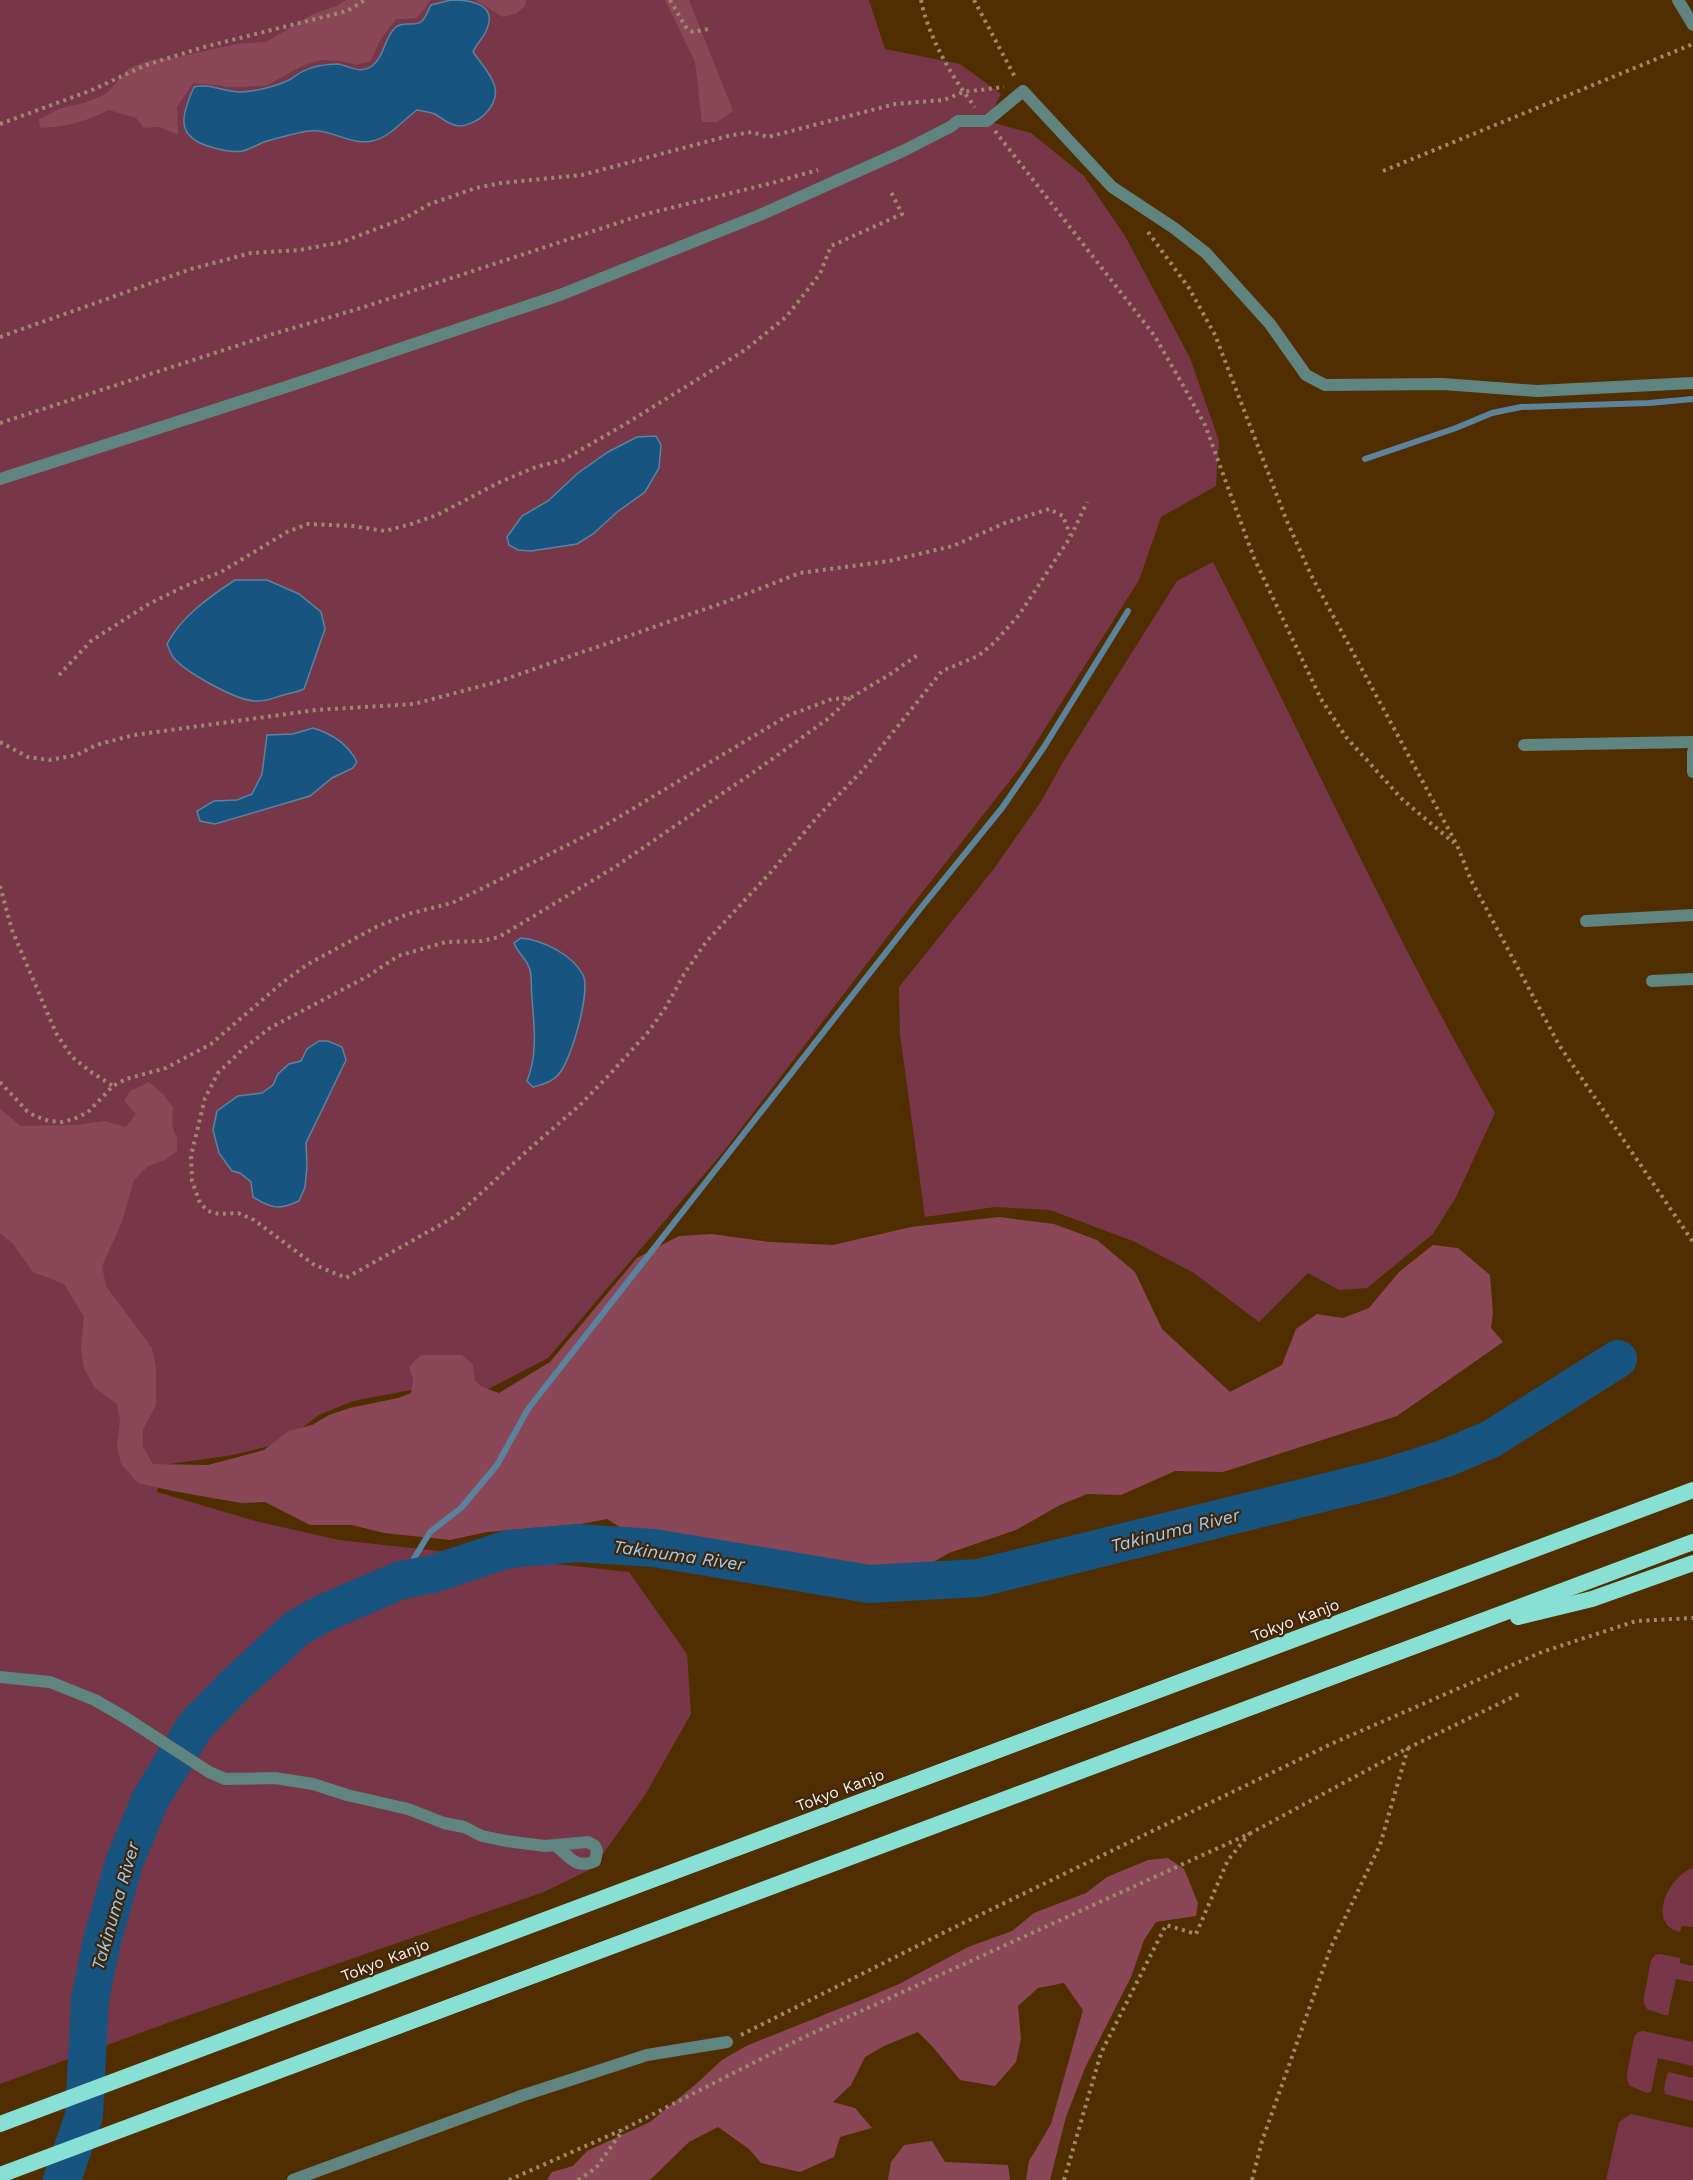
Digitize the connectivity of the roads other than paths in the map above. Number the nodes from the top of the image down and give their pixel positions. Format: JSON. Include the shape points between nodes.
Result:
{"nodes":[{"id":1,"x":1678,"y":0,"type":"edge"},
{"id":2,"x":1693,"y":25,"type":"edge"},
{"id":3,"x":1693,"y":383,"type":"edge"},
{"id":4,"x":0,"y":479,"type":"edge"},
{"id":5,"x":1693,"y":742,"type":"edge"},
{"id":6,"x":1524,"y":745,"type":"dead end"},
{"id":7,"x":1693,"y":752,"type":"edge"},
{"id":8,"x":1693,"y":772,"type":"edge"},
{"id":9,"x":1693,"y":915,"type":"edge"},
{"id":10,"x":1586,"y":921,"type":"dead end"},
{"id":11,"x":1693,"y":979,"type":"edge"},
{"id":12,"x":1652,"y":981,"type":"dead end"},
{"id":13,"x":1693,"y":1490,"type":"edge"},
{"id":14,"x":1693,"y":1542,"type":"edge"},
{"id":15,"x":1693,"y":1563,"type":"edge"},
{"id":16,"x":1450,"y":1633,"type":"junction"},
{"id":17,"x":0,"y":1677,"type":"edge"},
{"id":18,"x":555,"y":1845,"type":"dead end"},
{"id":19,"x":727,"y":2042,"type":"road end"},
{"id":20,"x":0,"y":2124,"type":"edge"},
{"id":21,"x":0,"y":2175,"type":"edge"},
{"id":22,"x":293,"y":2180,"type":"edge"}],
"edges":[{"from":1,"to":2,"type":"street"},
{"from":3,"to":4,"type":"street","via":[[1537,392],[1443,384],[1325,385],[1306,375],[1270,324],[1206,253],[1112,187],[1023,91],[987,121],[958,121],[903,151],[770,211],[560,295]]},
{"from":5,"to":6,"type":"street"},
{"from":7,"to":8,"type":"street"},
{"from":9,"to":10,"type":"street"},
{"from":11,"to":12,"type":"street"},
{"from":13,"to":20,"type":"highway","name":"Tokyo Kanjo"},
{"from":14,"to":16,"type":"highway"},
{"from":15,"to":16,"type":"highway","via":[[1592,1599]]},
{"from":16,"to":21,"type":"highway"},
{"from":17,"to":18,"type":"street","via":[[50,1682],[95,1700],[225,1779],[274,1778],[313,1784],[408,1809],[482,1836]]},
{"from":19,"to":22,"type":"street","via":[[637,2058]]}]}
